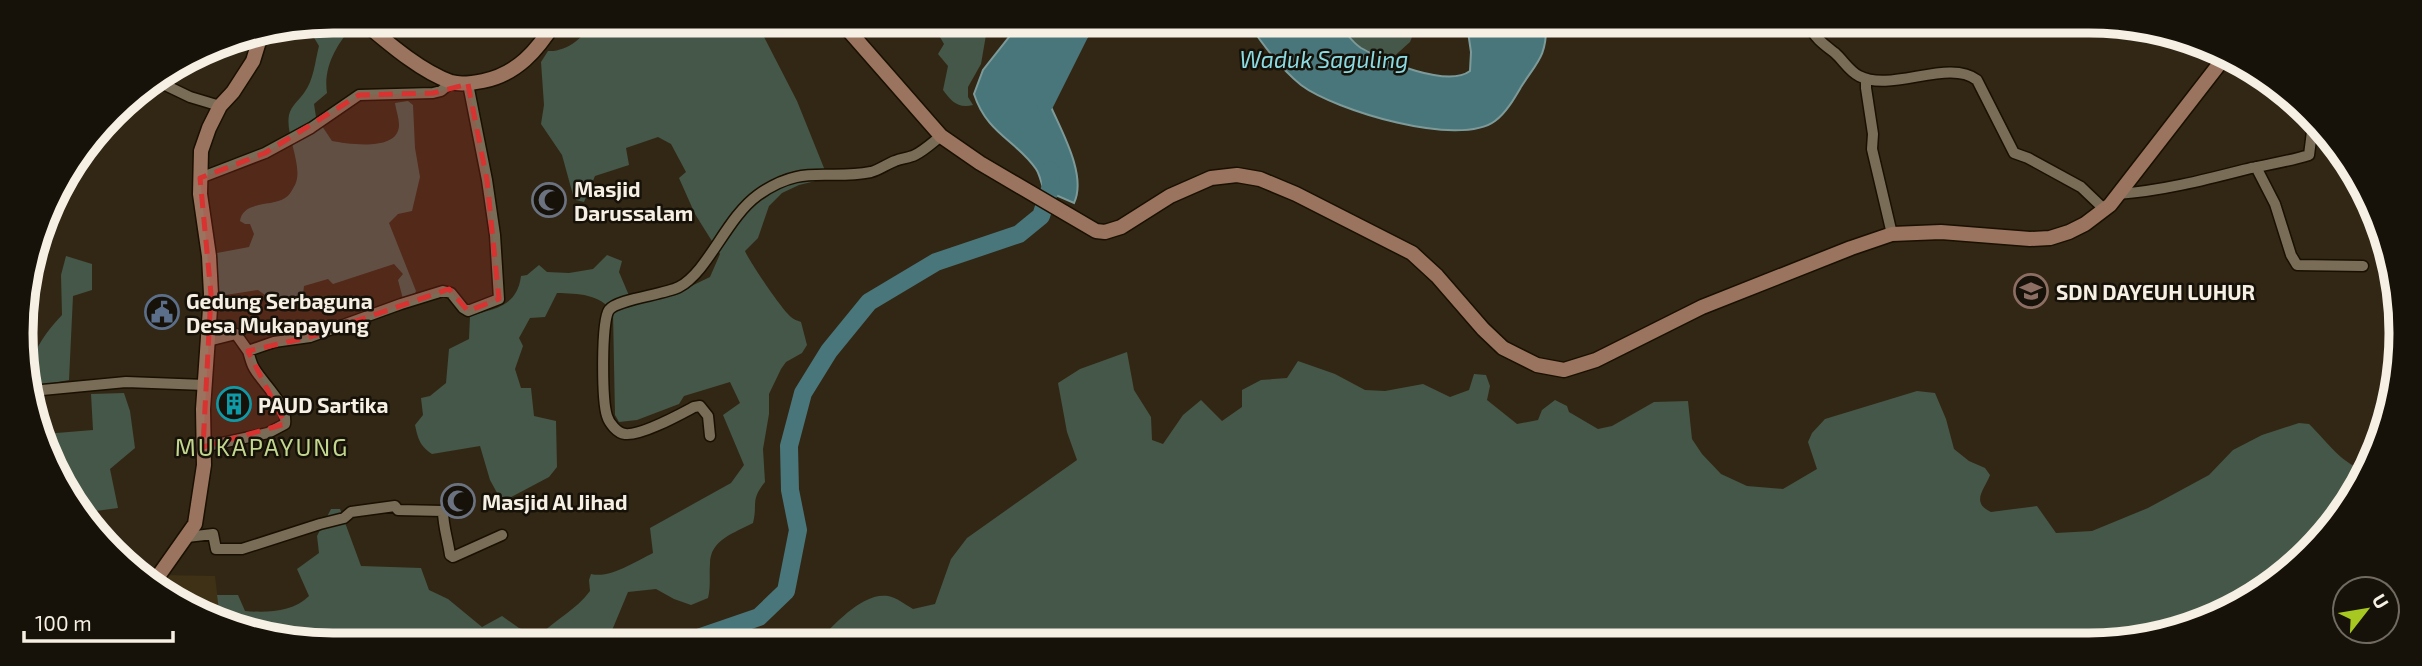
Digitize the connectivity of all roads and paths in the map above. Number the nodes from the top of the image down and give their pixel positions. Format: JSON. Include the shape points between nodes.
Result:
{"nodes":[{"id":1,"x":377,"y":33,"type":"edge"},
{"id":2,"x":548,"y":33,"type":"edge"},
{"id":3,"x":851,"y":33,"type":"edge"},
{"id":4,"x":1814,"y":33,"type":"edge"},
{"id":5,"x":259,"y":42,"type":"edge"},
{"id":6,"x":2220,"y":63,"type":"edge"},
{"id":7,"x":1866,"y":79,"type":"junction"},
{"id":8,"x":452,"y":82,"type":"junction"},
{"id":9,"x":468,"y":84,"type":"junction"},
{"id":10,"x":165,"y":85,"type":"edge"},
{"id":11,"x":219,"y":106,"type":"junction"},
{"id":12,"x":2312,"y":133,"type":"edge"},
{"id":13,"x":941,"y":136,"type":"junction"},
{"id":14,"x":2256,"y":167,"type":"junction"},
{"id":15,"x":200,"y":178,"type":"junction"},
{"id":16,"x":2118,"y":194,"type":"junction"},
{"id":17,"x":2104,"y":209,"type":"junction"},
{"id":18,"x":1892,"y":234,"type":"junction"},
{"id":19,"x":2363,"y":267,"type":"dead end"},
{"id":20,"x":208,"y":341,"type":"junction"},
{"id":21,"x":248,"y":351,"type":"junction"},
{"id":22,"x":205,"y":385,"type":"junction"},
{"id":23,"x":42,"y":390,"type":"dead end"},
{"id":24,"x":710,"y":436,"type":"dead end"},
{"id":25,"x":203,"y":447,"type":"junction"},
{"id":26,"x":502,"y":536,"type":"dead end"},
{"id":27,"x":187,"y":537,"type":"junction"},
{"id":28,"x":158,"y":576,"type":"edge"}],
"edges":[{"from":1,"to":8,"type":"main road"},
{"from":2,"to":9,"type":"main road","via":[[520,67],[496,79]]},
{"from":3,"to":13,"type":"main road"},
{"from":4,"to":7,"type":"street","via":[[1851,71]]},
{"from":5,"to":11,"type":"main road","via":[[253,61]]},
{"from":6,"to":16,"type":"main road"},
{"from":7,"to":17,"type":"street","via":[[1949,73],[1971,76],[2014,153],[2081,187]]},
{"from":7,"to":18,"type":"street","via":[[1872,149]]},
{"from":8,"to":9,"type":"main road"},
{"from":8,"to":15,"type":"street","via":[[433,93],[359,95],[265,153]]},
{"from":9,"to":21,"type":"street","via":[[495,235],[499,299],[468,311],[443,291],[322,333]]},
{"from":10,"to":11,"type":"street"},
{"from":11,"to":15,"type":"main road","via":[[201,151]]},
{"from":12,"to":14,"type":"street","via":[[2309,155]]},
{"from":13,"to":18,"type":"main road","via":[[1080,222],[1105,232],[1212,178],[1237,175],[1260,179],[1412,253],[1503,348],[1537,365],[1564,370],[1606,356],[1702,307]]},
{"from":13,"to":24,"type":"street","via":[[916,155],[871,172],[793,176],[739,211],[681,286],[608,311],[603,388],[611,424],[621,433],[632,434],[700,406],[708,415]]},
{"from":14,"to":16,"type":"street"},
{"from":14,"to":19,"type":"street","via":[[2297,265]]},
{"from":15,"to":20,"type":"main road","via":[[211,294]]},
{"from":16,"to":17,"type":"main road"},
{"from":17,"to":18,"type":"main road","via":[[2085,224],[2050,238]]},
{"from":20,"to":21,"type":"street","via":[[236,334]]},
{"from":20,"to":22,"type":"main road"},
{"from":21,"to":25,"type":"street","via":[[253,368],[286,418],[285,424],[268,433]]},
{"from":22,"to":23,"type":"street","via":[[126,382]]},
{"from":22,"to":25,"type":"main road"},
{"from":25,"to":27,"type":"main road","via":[[195,524]]},
{"from":26,"to":27,"type":"street","via":[[453,557],[443,511],[398,510],[395,506],[351,512],[242,549],[216,549],[213,534]]},
{"from":27,"to":28,"type":"main road"}]}
